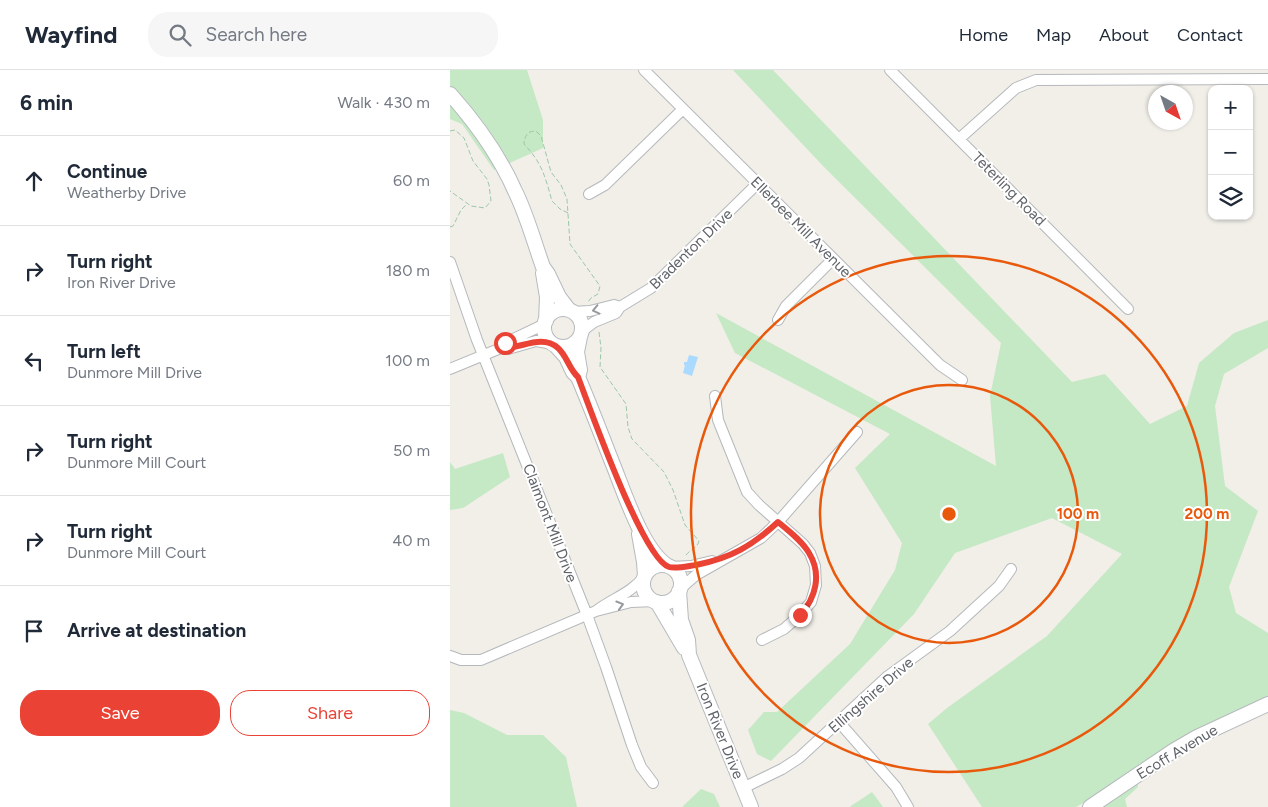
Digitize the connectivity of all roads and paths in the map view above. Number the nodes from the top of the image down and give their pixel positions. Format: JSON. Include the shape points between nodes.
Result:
{"nodes":[{"id":1,"x":644,"y":70,"type":"edge"},
{"id":2,"x":890,"y":70,"type":"edge"},
{"id":3,"x":1268,"y":79,"type":"edge"},
{"id":4,"x":450,"y":94,"type":"edge"},
{"id":5,"x":683,"y":109,"type":"junction"},
{"id":6,"x":450,"y":131,"type":"edge"},
{"id":7,"x":959,"y":139,"type":"junction"},
{"id":8,"x":757,"y":184,"type":"junction"},
{"id":9,"x":450,"y":191,"type":"edge"},
{"id":10,"x":589,"y":194,"type":"dead end"},
{"id":11,"x":467,"y":203,"type":"junction"},
{"id":12,"x":568,"y":213,"type":"junction"},
{"id":13,"x":450,"y":227,"type":"edge"},
{"id":14,"x":832,"y":259,"type":"junction"},
{"id":15,"x":450,"y":262,"type":"edge"},
{"id":16,"x":543,"y":267,"type":"junction"},
{"id":17,"x":588,"y":305,"type":"dead end"},
{"id":18,"x":620,"y":307,"type":"junction"},
{"id":19,"x":1128,"y":309,"type":"dead end"},
{"id":20,"x":570,"y":311,"type":"junction"},
{"id":21,"x":778,"y":320,"type":"dead end"},
{"id":22,"x":545,"y":323,"type":"junction"},
{"id":23,"x":596,"y":327,"type":"dead end"},
{"id":24,"x":581,"y":335,"type":"junction"},
{"id":25,"x":554,"y":345,"type":"junction"},
{"id":26,"x":501,"y":348,"type":"junction"},
{"id":27,"x":483,"y":356,"type":"junction"},
{"id":28,"x":450,"y":369,"type":"edge"},
{"id":29,"x":578,"y":377,"type":"junction"},
{"id":30,"x":962,"y":380,"type":"dead end"},
{"id":31,"x":715,"y":396,"type":"dead end"},
{"id":32,"x":857,"y":432,"type":"dead end"},
{"id":33,"x":634,"y":517,"type":"junction"},
{"id":34,"x":778,"y":522,"type":"junction"},
{"id":35,"x":721,"y":559,"type":"junction"},
{"id":36,"x":685,"y":561,"type":"dead end"},
{"id":37,"x":669,"y":567,"type":"junction"},
{"id":38,"x":1011,"y":569,"type":"dead end"},
{"id":39,"x":644,"y":576,"type":"junction"},
{"id":40,"x":679,"y":590,"type":"junction"},
{"id":41,"x":656,"y":602,"type":"junction"},
{"id":42,"x":592,"y":613,"type":"junction"},
{"id":43,"x":762,"y":640,"type":"dead end"},
{"id":44,"x":689,"y":655,"type":"junction"},
{"id":45,"x":450,"y":656,"type":"edge"},
{"id":46,"x":1268,"y":704,"type":"edge"},
{"id":47,"x":839,"y":722,"type":"junction"},
{"id":48,"x":653,"y":783,"type":"dead end"},
{"id":49,"x":743,"y":788,"type":"junction"},
{"id":50,"x":750,"y":807,"type":"edge"},
{"id":51,"x":908,"y":807,"type":"edge"},
{"id":52,"x":1090,"y":807,"type":"edge"}],
"edges":[{"from":1,"to":5,"type":"street","name":"Ellerbee Mill Avenue"},
{"from":2,"to":7,"type":"street","name":"Teterling Road"},
{"from":3,"to":7,"type":"street","via":[[1036,80],[1016,88]]},
{"from":4,"to":16,"type":"street","via":[[487,141],[507,173]]},
{"from":5,"to":8,"type":"street","name":"Ellerbee Mill Avenue"},
{"from":5,"to":10,"type":"street","via":[[605,185]]},
{"from":6,"to":11,"type":"path","via":[[455,130],[464,138],[489,186],[491,201],[485,208]]},
{"from":7,"to":19,"type":"street","name":"Teterling Road"},
{"from":8,"to":14,"type":"street","name":"Ellerbee Mill Avenue"},
{"from":8,"to":18,"type":"street","name":"Bradenton Drive","via":[[651,288]]},
{"from":9,"to":11,"type":"path"},
{"from":11,"to":13,"type":"path"},
{"from":12,"to":12,"type":"path","via":[[567,199],[551,172],[541,136],[530,131],[524,144],[542,166],[552,201]]},
{"from":12,"to":17,"type":"path","via":[[570,244],[600,286],[600,292],[590,298]]},
{"from":14,"to":21,"type":"street","via":[[786,306]]},
{"from":14,"to":30,"type":"street","name":"Ellerbee Mill Avenue","via":[[940,364]]},
{"from":15,"to":27,"type":"street","name":"Claimont Mill Drive"},
{"from":16,"to":20,"type":"street"},
{"from":16,"to":22,"type":"street","via":[[547,298]]},
{"from":18,"to":20,"type":"street","name":"Bradenton Drive","one_way":true,"via":[[614,305],[590,312]]},
{"from":18,"to":24,"type":"street","name":"Bradenton Drive","via":[[616,313],[594,322]]},
{"from":20,"to":22,"type":"street","via":[[558,310],[548,316]]},
{"from":20,"to":24,"type":"street","via":[[579,318]]},
{"from":22,"to":25,"type":"street","via":[[547,338]]},
{"from":22,"to":26,"type":"street"},
{"from":23,"to":36,"type":"path","via":[[601,343],[600,367],[626,404],[632,439],[664,472],[674,490],[685,525],[699,541],[686,554]]},
{"from":24,"to":25,"type":"street","via":[[569,346]]},
{"from":24,"to":29,"type":"street","via":[[577,352]]},
{"from":25,"to":26,"type":"street","via":[[536,341]]},
{"from":25,"to":29,"type":"street"},
{"from":26,"to":27,"type":"street"},
{"from":27,"to":28,"type":"street"},
{"from":27,"to":42,"type":"street","name":"Claimont Mill Drive"},
{"from":29,"to":33,"type":"street"},
{"from":31,"to":34,"type":"street","via":[[716,415],[744,485],[751,497]]},
{"from":32,"to":34,"type":"street"},
{"from":33,"to":37,"type":"street","via":[[654,553]]},
{"from":33,"to":39,"type":"street","via":[[642,546]]},
{"from":34,"to":35,"type":"street","via":[[761,538]]},
{"from":34,"to":43,"type":"street","via":[[810,553],[815,566],[816,585],[811,602],[800,615],[780,632]]},
{"from":35,"to":37,"type":"street"},
{"from":35,"to":40,"type":"street","via":[[692,577]]},
{"from":37,"to":39,"type":"street","via":[[653,567]]},
{"from":37,"to":40,"type":"street","via":[[680,579]]},
{"from":38,"to":47,"type":"street","name":"Ellingshire Drive","via":[[999,586],[950,631],[888,676]]},
{"from":39,"to":41,"type":"street","via":[[644,590]]},
{"from":39,"to":42,"type":"street","via":[[634,589]]},
{"from":40,"to":41,"type":"street","via":[[668,602]]},
{"from":40,"to":44,"type":"street","name":"Iron River Drive","via":[[681,620]]},
{"from":42,"to":41,"type":"street","one_way":true,"via":[[631,602]]},
{"from":41,"to":44,"type":"street","name":"Iron River Drive"},
{"from":42,"to":45,"type":"street","via":[[481,660]]},
{"from":42,"to":48,"type":"street","name":"Claimont Mill Drive","via":[[638,761]]},
{"from":44,"to":49,"type":"street","name":"Iron River Drive"},
{"from":46,"to":52,"type":"street","name":"Ecoff Avenue","via":[[1172,751]]},
{"from":47,"to":49,"type":"street","name":"Ellingshire Drive","via":[[790,764]]},
{"from":47,"to":51,"type":"street","via":[[896,786]]},
{"from":49,"to":50,"type":"street","name":"Iron River Drive"}]}
